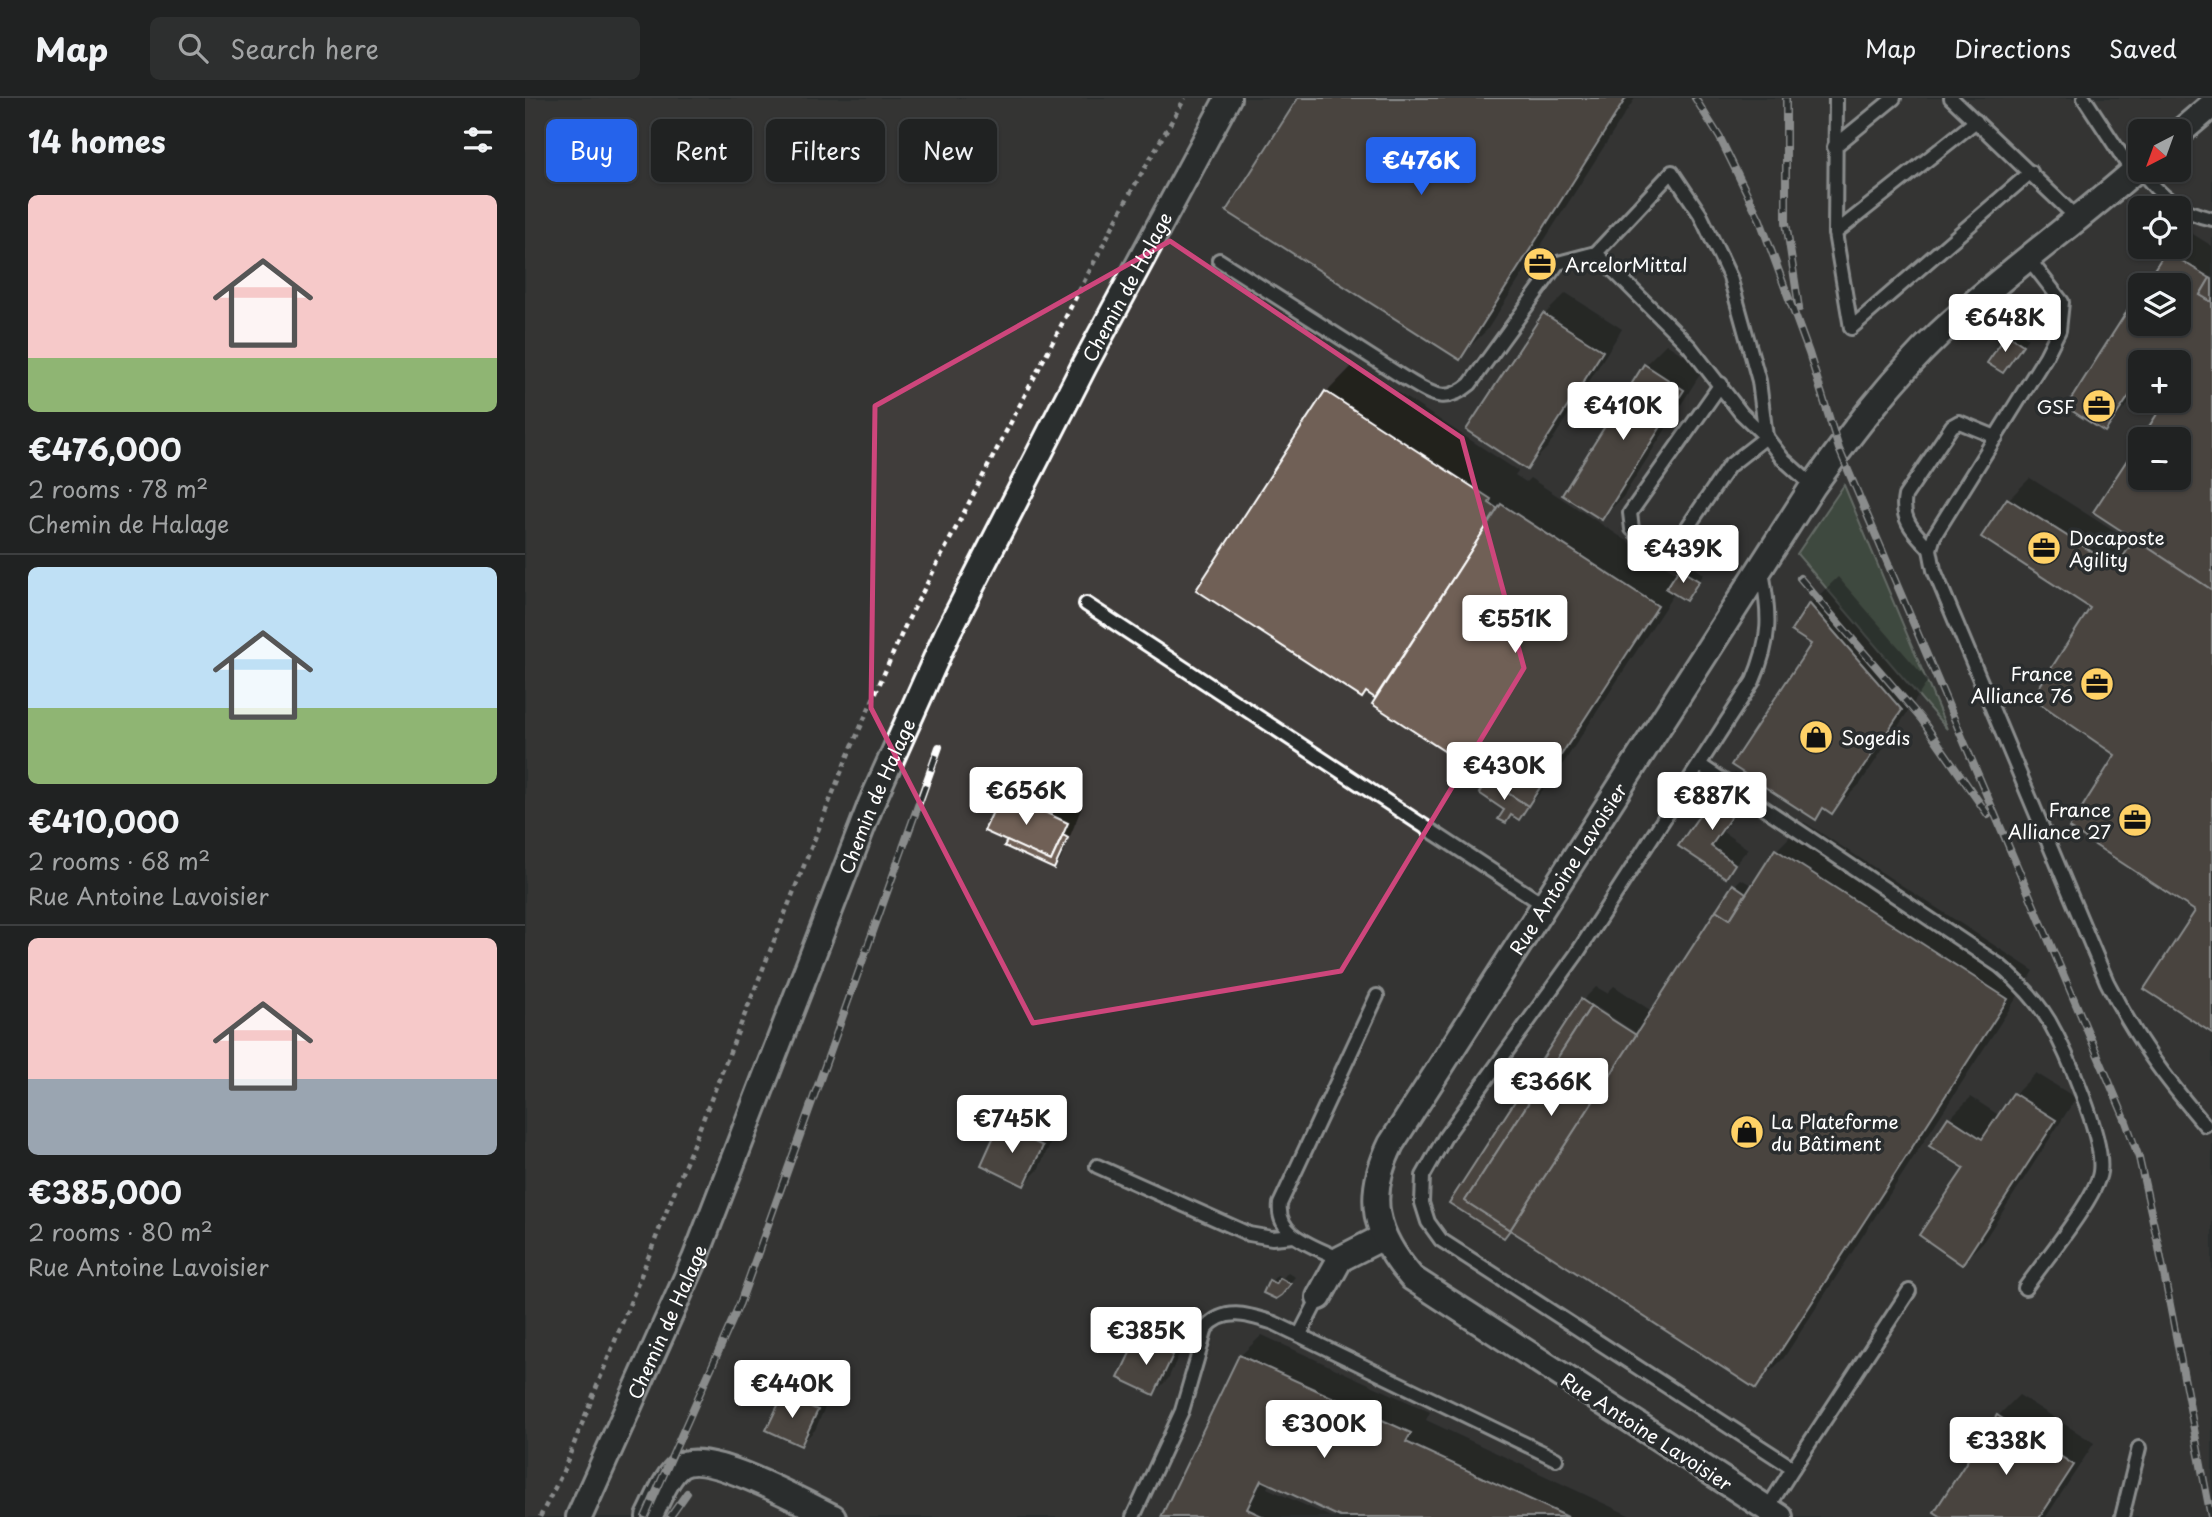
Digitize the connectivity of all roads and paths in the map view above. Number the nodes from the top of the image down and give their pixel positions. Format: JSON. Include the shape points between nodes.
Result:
{"nodes":[{"id":1,"x":1228,"y":98,"type":"edge"},
{"id":2,"x":1836,"y":98,"type":"edge"},
{"id":3,"x":1894,"y":98,"type":"edge"},
{"id":4,"x":1951,"y":98,"type":"edge"},
{"id":5,"x":2084,"y":98,"type":"edge"},
{"id":6,"x":2212,"y":105,"type":"edge"},
{"id":7,"x":1976,"y":121,"type":"junction"},
{"id":8,"x":2191,"y":123,"type":"edge"},
{"id":9,"x":1834,"y":146,"type":"junction"},
{"id":10,"x":2128,"y":155,"type":"edge"},
{"id":11,"x":2031,"y":172,"type":"junction"},
{"id":12,"x":2128,"y":178,"type":"edge"},
{"id":13,"x":2151,"y":182,"type":"edge"},
{"id":14,"x":2077,"y":218,"type":"junction"},
{"id":15,"x":2212,"y":219,"type":"edge"},
{"id":16,"x":1835,"y":233,"type":"junction"},
{"id":17,"x":1596,"y":253,"type":"junction"},
{"id":18,"x":2028,"y":258,"type":"junction"},
{"id":19,"x":1219,"y":260,"type":"dead end"},
{"id":20,"x":1721,"y":384,"type":"junction"},
{"id":21,"x":1766,"y":437,"type":"junction"},
{"id":22,"x":1996,"y":437,"type":"junction"},
{"id":23,"x":1813,"y":486,"type":"junction"},
{"id":24,"x":1930,"y":550,"type":"junction"},
{"id":25,"x":1761,"y":568,"type":"junction"},
{"id":26,"x":1086,"y":604,"type":"dead end"},
{"id":27,"x":1700,"y":765,"type":"junction"},
{"id":28,"x":1544,"y":905,"type":"junction"},
{"id":29,"x":1377,"y":996,"type":"dead end"},
{"id":30,"x":2205,"y":1125,"type":"dead end"},
{"id":31,"x":1097,"y":1166,"type":"dead end"},
{"id":32,"x":1294,"y":1236,"type":"junction"},
{"id":33,"x":1383,"y":1237,"type":"junction"},
{"id":34,"x":1340,"y":1259,"type":"junction"},
{"id":35,"x":2025,"y":1288,"type":"dead end"},
{"id":36,"x":1909,"y":1291,"type":"dead end"},
{"id":37,"x":1319,"y":1297,"type":"joint"},
{"id":38,"x":1300,"y":1334,"type":"junction"},
{"id":39,"x":2140,"y":1448,"type":"dead end"},
{"id":40,"x":1556,"y":1459,"type":"dead end"},
{"id":41,"x":1793,"y":1468,"type":"junction"},
{"id":42,"x":1773,"y":1513,"type":"edge"},
{"id":43,"x":579,"y":1517,"type":"edge"},
{"id":44,"x":649,"y":1517,"type":"edge"},
{"id":45,"x":833,"y":1517,"type":"edge"},
{"id":46,"x":1133,"y":1517,"type":"edge"},
{"id":47,"x":2122,"y":1517,"type":"edge"}],
"edges":[{"from":1,"to":43,"type":"street","name":"Chemin de Halage","via":[[948,632],[871,804],[695,1259]]},
{"from":2,"to":9,"type":"lane"},
{"from":3,"to":9,"type":"lane"},
{"from":4,"to":7,"type":"lane"},
{"from":5,"to":10,"type":"lane"},
{"from":6,"to":8,"type":"street"},
{"from":7,"to":11,"type":"lane"},
{"from":7,"to":16,"type":"lane"},
{"from":9,"to":16,"type":"lane"},
{"from":11,"to":14,"type":"lane"},
{"from":11,"to":16,"type":"lane","via":[[1851,328]]},
{"from":12,"to":14,"type":"street","name":"Rue Antoine Lavoisier"},
{"from":13,"to":15,"type":"lane","via":[[2165,198]]},
{"from":14,"to":18,"type":"street","name":"Rue Antoine Lavoisier"},
{"from":17,"to":19,"type":"lane","via":[[1558,263],[1457,396],[1427,391],[1404,378]]},
{"from":17,"to":20,"type":"lane"},
{"from":17,"to":21,"type":"lane","via":[[1672,172],[1700,214],[1730,277],[1759,382]]},
{"from":18,"to":22,"type":"lane","via":[[2062,302],[2059,330]]},
{"from":18,"to":23,"type":"street","name":"Rue Antoine Lavoisier","via":[[1938,335],[1871,408]]},
{"from":20,"to":21,"type":"lane","via":[[1741,413]]},
{"from":20,"to":21,"type":"lane","via":[[1630,513],[1632,529],[1655,548],[1667,550],[1676,544],[1729,466]]},
{"from":21,"to":23,"type":"lane"},
{"from":22,"to":24,"type":"lane","via":[[1934,536]]},
{"from":22,"to":24,"type":"lane","via":[[1959,422],[1952,426],[1905,496],[1906,518]]},
{"from":23,"to":25,"type":"street","name":"Rue Antoine Lavoisier"},
{"from":24,"to":30,"type":"lane","via":[[1934,570],[2107,982],[2155,1066]]},
{"from":25,"to":27,"type":"lane","via":[[1770,629],[1765,653],[1753,681]]},
{"from":25,"to":28,"type":"street","name":"Rue Antoine Lavoisier"},
{"from":26,"to":28,"type":"lane"},
{"from":27,"to":35,"type":"lane","via":[[2000,966],[2032,996],[2049,1021],[2074,1074],[2098,1145],[2100,1173],[2092,1192]]},
{"from":27,"to":41,"type":"lane","via":[[1576,955],[1445,1137],[1423,1176],[1422,1203],[1441,1240]]},
{"from":28,"to":33,"type":"street","name":"Rue Antoine Lavoisier","via":[[1379,1168],[1375,1191]]},
{"from":29,"to":32,"type":"lane","via":[[1280,1204],[1284,1228]]},
{"from":31,"to":32,"type":"lane","via":[[1249,1234]]},
{"from":32,"to":34,"type":"lane"},
{"from":33,"to":34,"type":"street"},
{"from":33,"to":42,"type":"street","name":"Rue Antoine Lavoisier","via":[[1412,1278],[1435,1295]]},
{"from":34,"to":37,"type":"street"},
{"from":36,"to":41,"type":"lane"},
{"from":37,"to":38,"type":"lane"},
{"from":38,"to":40,"type":"lane"},
{"from":38,"to":46,"type":"lane","via":[[1244,1314],[1213,1320],[1199,1344],[1178,1422]]},
{"from":39,"to":47,"type":"lane"},
{"from":41,"to":42,"type":"lane"},
{"from":44,"to":45,"type":"street","via":[[672,1476],[694,1461],[725,1468]]}]}
